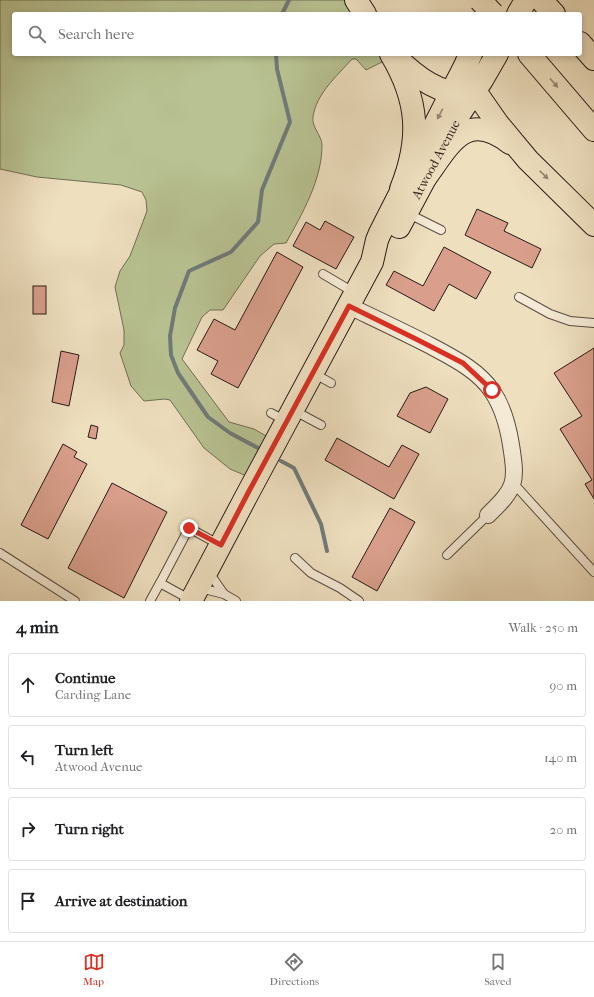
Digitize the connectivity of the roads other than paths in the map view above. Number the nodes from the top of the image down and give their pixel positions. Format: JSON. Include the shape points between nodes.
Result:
{"nodes":[{"id":1,"x":356,"y":0,"type":"edge"},
{"id":2,"x":480,"y":0,"type":"edge"},
{"id":3,"x":500,"y":0,"type":"edge"},
{"id":4,"x":526,"y":0,"type":"edge"},
{"id":5,"x":364,"y":12,"type":"edge"},
{"id":6,"x":490,"y":12,"type":"edge"},
{"id":7,"x":493,"y":12,"type":"edge"},
{"id":8,"x":519,"y":12,"type":"edge"},
{"id":9,"x":582,"y":45,"type":"edge"},
{"id":10,"x":393,"y":56,"type":"edge"},
{"id":11,"x":394,"y":56,"type":"edge"},
{"id":12,"x":496,"y":56,"type":"edge"},
{"id":13,"x":531,"y":56,"type":"edge"},
{"id":14,"x":469,"y":57,"type":"edge"},
{"id":15,"x":594,"y":59,"type":"edge"},
{"id":16,"x":475,"y":91,"type":"junction"},
{"id":17,"x":450,"y":93,"type":"junction"},
{"id":18,"x":594,"y":130,"type":"edge"},
{"id":19,"x":528,"y":160,"type":"junction"},
{"id":20,"x":426,"y":177,"type":"junction"},
{"id":21,"x":402,"y":189,"type":"junction"},
{"id":22,"x":406,"y":213,"type":"junction"},
{"id":23,"x":594,"y":224,"type":"edge"},
{"id":24,"x":441,"y":230,"type":"dead end"},
{"id":25,"x":372,"y":262,"type":"junction"},
{"id":26,"x":323,"y":274,"type":"dead end"},
{"id":27,"x":518,"y":297,"type":"dead end"},
{"id":28,"x":352,"y":300,"type":"junction"},
{"id":29,"x":594,"y":323,"type":"edge"},
{"id":30,"x":313,"y":373,"type":"junction"},
{"id":31,"x":331,"y":383,"type":"dead end"},
{"id":32,"x":283,"y":414,"type":"junction"},
{"id":33,"x":321,"y":425,"type":"dead end"},
{"id":34,"x":514,"y":484,"type":"junction"},
{"id":35,"x":488,"y":515,"type":"joint"},
{"id":36,"x":221,"y":545,"type":"junction"},
{"id":37,"x":0,"y":553,"type":"edge"},
{"id":38,"x":447,"y":555,"type":"dead end"},
{"id":39,"x":295,"y":558,"type":"dead end"},
{"id":40,"x":594,"y":572,"type":"edge"},
{"id":41,"x":160,"y":583,"type":"junction"},
{"id":42,"x":197,"y":590,"type":"edge"},
{"id":43,"x":225,"y":597,"type":"edge"},
{"id":44,"x":75,"y":601,"type":"edge"},
{"id":45,"x":150,"y":601,"type":"edge"},
{"id":46,"x":236,"y":601,"type":"edge"},
{"id":47,"x":359,"y":601,"type":"edge"}],
"edges":[{"from":1,"to":5,"type":"main road"},
{"from":2,"to":6,"type":"main road","bridge":true},
{"from":3,"to":7,"type":"main road"},
{"from":4,"to":8,"type":"main road"},
{"from":9,"to":15,"type":"main road"},
{"from":10,"to":21,"type":"main road","via":[[409,91],[414,121],[413,152]]},
{"from":11,"to":17,"type":"main road","via":[[422,79]]},
{"from":12,"to":16,"type":"main road","name":"Atwood Avenue"},
{"from":13,"to":18,"type":"main road","one_way":true},
{"from":14,"to":16,"type":"main road","via":[[469,77]]},
{"from":14,"to":17,"type":"main road","name":"Atwood Avenue"},
{"from":16,"to":17,"type":"main road","via":[[463,94]]},
{"from":16,"to":19,"type":"main road"},
{"from":16,"to":20,"type":"main road","name":"Atwood Avenue","via":[[460,113]]},
{"from":17,"to":21,"type":"main road","name":"Atwood Avenue","one_way":true},
{"from":19,"to":20,"type":"main road","via":[[499,135],[483,130],[472,130],[454,140]]},
{"from":19,"to":23,"type":"main road","one_way":true},
{"from":20,"to":22,"type":"main road","name":"Atwood Avenue"},
{"from":21,"to":25,"type":"main road","name":"Atwood Avenue","via":[[377,240]]},
{"from":22,"to":24,"type":"lane"},
{"from":22,"to":25,"type":"main road","name":"Atwood Avenue","via":[[387,247]]},
{"from":25,"to":28,"type":"main road","name":"Atwood Avenue"},
{"from":26,"to":28,"type":"lane"},
{"from":27,"to":29,"type":"lane","via":[[552,314],[570,320]]},
{"from":28,"to":30,"type":"main road","name":"Atwood Avenue"},
{"from":28,"to":34,"type":"street","via":[[481,374],[505,415]]},
{"from":30,"to":31,"type":"lane"},
{"from":30,"to":32,"type":"main road","name":"Atwood Avenue"},
{"from":32,"to":33,"type":"lane"},
{"from":32,"to":36,"type":"main road","name":"Atwood Avenue"},
{"from":34,"to":35,"type":"street","via":[[505,499]]},
{"from":34,"to":40,"type":"lane"},
{"from":35,"to":38,"type":"lane"},
{"from":36,"to":41,"type":"lane","via":[[189,528]]},
{"from":36,"to":42,"type":"main road","name":"Atwood Avenue"},
{"from":37,"to":44,"type":"lane"},
{"from":39,"to":47,"type":"lane","via":[[311,573]]},
{"from":41,"to":42,"type":"lane"},
{"from":41,"to":45,"type":"lane"},
{"from":42,"to":43,"type":"lane"},
{"from":42,"to":43,"type":"lane"},
{"from":43,"to":46,"type":"lane"}]}
